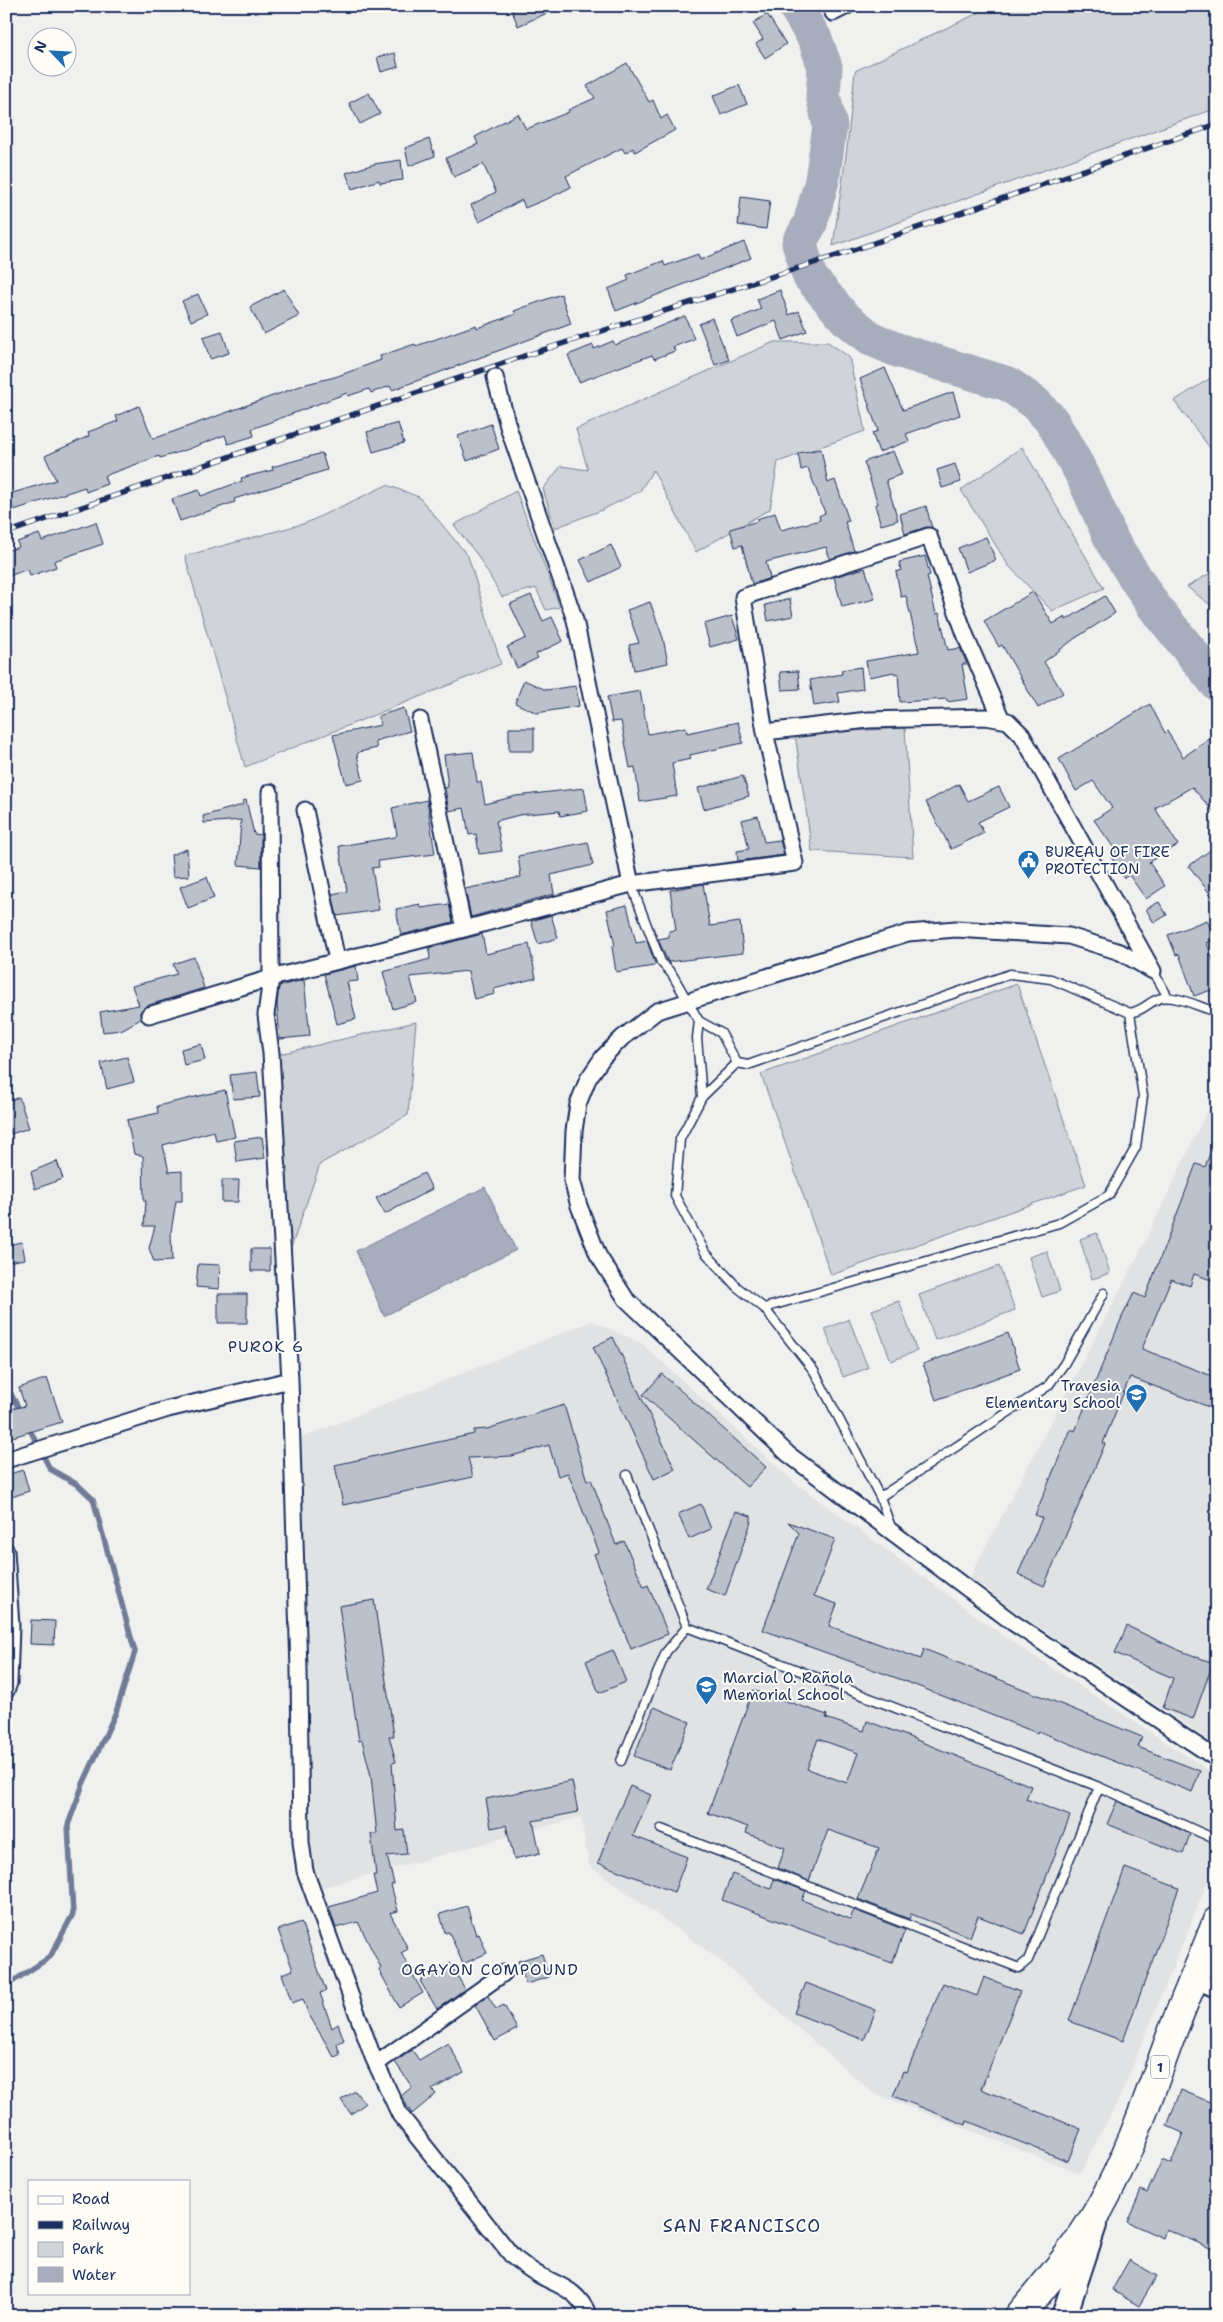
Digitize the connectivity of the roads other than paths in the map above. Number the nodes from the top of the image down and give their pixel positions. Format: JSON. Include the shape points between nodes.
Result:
{"nodes":[{"id":1,"x":847,"y":6,"type":"edge"},
{"id":2,"x":833,"y":13,"type":"dead end"},
{"id":3,"x":495,"y":377,"type":"dead end"},
{"id":4,"x":420,"y":720,"type":"dead end"},
{"id":5,"x":1002,"y":720,"type":"junction"},
{"id":6,"x":765,"y":732,"type":"junction"},
{"id":7,"x":270,"y":792,"type":"dead end"},
{"id":8,"x":305,"y":810,"type":"dead end"},
{"id":9,"x":631,"y":884,"type":"junction"},
{"id":10,"x":464,"y":929,"type":"junction"},
{"id":11,"x":336,"y":960,"type":"junction"},
{"id":12,"x":1153,"y":971,"type":"junction"},
{"id":13,"x":271,"y":978,"type":"junction"},
{"id":14,"x":1168,"y":997,"type":"junction"},
{"id":15,"x":688,"y":1000,"type":"junction"},
{"id":16,"x":1217,"y":1012,"type":"edge"},
{"id":17,"x":1130,"y":1013,"type":"junction"},
{"id":18,"x":149,"y":1015,"type":"dead end"},
{"id":19,"x":699,"y":1021,"type":"junction"},
{"id":20,"x":737,"y":1063,"type":"junction"},
{"id":21,"x":702,"y":1097,"type":"junction"},
{"id":22,"x":1104,"y":1293,"type":"dead end"},
{"id":23,"x":764,"y":1308,"type":"junction"},
{"id":24,"x":290,"y":1380,"type":"junction"},
{"id":25,"x":6,"y":1460,"type":"edge"},
{"id":26,"x":627,"y":1475,"type":"dead end"},
{"id":27,"x":880,"y":1497,"type":"junction"},
{"id":28,"x":895,"y":1536,"type":"junction"},
{"id":29,"x":6,"y":1551,"type":"edge"},
{"id":30,"x":687,"y":1627,"type":"junction"},
{"id":31,"x":6,"y":1691,"type":"edge"},
{"id":32,"x":1217,"y":1759,"type":"edge"},
{"id":33,"x":621,"y":1762,"type":"dead end"},
{"id":34,"x":1099,"y":1787,"type":"junction"},
{"id":35,"x":661,"y":1828,"type":"dead end"},
{"id":36,"x":1217,"y":1840,"type":"edge"},
{"id":37,"x":1217,"y":1921,"type":"edge"},
{"id":38,"x":504,"y":1973,"type":"dead end"},
{"id":39,"x":1192,"y":1979,"type":"junction"},
{"id":40,"x":1217,"y":1990,"type":"edge"},
{"id":41,"x":376,"y":2064,"type":"junction"},
{"id":42,"x":1098,"y":2211,"type":"junction"},
{"id":43,"x":589,"y":2316,"type":"edge"},
{"id":44,"x":1019,"y":2316,"type":"edge"},
{"id":45,"x":1064,"y":2316,"type":"edge"}],
"edges":[{"from":1,"to":2,"type":"street"},
{"from":3,"to":9,"type":"street","via":[[509,430],[575,620]]},
{"from":4,"to":10,"type":"street"},
{"from":5,"to":6,"type":"street","via":[[986,717],[868,720]]},
{"from":5,"to":6,"type":"street","via":[[968,642],[929,536],[743,597]]},
{"from":5,"to":12,"type":"street","via":[[1008,721],[1022,735]]},
{"from":6,"to":9,"type":"street","via":[[795,863]]},
{"from":7,"to":13,"type":"street"},
{"from":8,"to":11,"type":"street"},
{"from":9,"to":10,"type":"street"},
{"from":9,"to":15,"type":"lane","via":[[661,962]]},
{"from":10,"to":11,"type":"street"},
{"from":11,"to":13,"type":"street"},
{"from":12,"to":14,"type":"lane"},
{"from":12,"to":15,"type":"street","via":[[1120,952],[1069,936],[956,929],[908,933]]},
{"from":13,"to":18,"type":"street"},
{"from":13,"to":24,"type":"street","via":[[266,1015],[272,1052]]},
{"from":14,"to":16,"type":"lane"},
{"from":14,"to":17,"type":"lane"},
{"from":15,"to":19,"type":"lane"},
{"from":15,"to":28,"type":"street","via":[[656,1011],[622,1038],[588,1079],[578,1104],[572,1180],[589,1234],[598,1255],[626,1299],[788,1454]]},
{"from":17,"to":20,"type":"lane","via":[[1051,979],[1010,974],[770,1059],[748,1065]]},
{"from":17,"to":23,"type":"lane","via":[[1143,1096],[1136,1147],[1109,1195],[1059,1223]]},
{"from":19,"to":20,"type":"lane","via":[[721,1033]]},
{"from":19,"to":21,"type":"lane","via":[[697,1038]]},
{"from":20,"to":21,"type":"lane"},
{"from":21,"to":23,"type":"lane","via":[[680,1140],[675,1196],[705,1252],[737,1287]]},
{"from":22,"to":27,"type":"lane","via":[[1048,1386]]},
{"from":23,"to":27,"type":"lane","via":[[814,1371]]},
{"from":24,"to":25,"type":"street","via":[[168,1409]]},
{"from":24,"to":41,"type":"street","via":[[301,1842],[306,1871]]},
{"from":26,"to":30,"type":"lane"},
{"from":27,"to":28,"type":"lane"},
{"from":28,"to":32,"type":"street","via":[[1012,1622]]},
{"from":29,"to":31,"type":"street","via":[[10,1626],[9,1683]]},
{"from":30,"to":33,"type":"lane","via":[[666,1652]]},
{"from":30,"to":34,"type":"lane"},
{"from":34,"to":35,"type":"lane","via":[[1028,1960],[1019,1968]]},
{"from":34,"to":36,"type":"lane"},
{"from":37,"to":39,"type":"highway","number":"1"},
{"from":38,"to":41,"type":"street"},
{"from":39,"to":40,"type":"street"},
{"from":39,"to":42,"type":"highway","number":"1","via":[[1138,2129]]},
{"from":41,"to":43,"type":"street","via":[[400,2115],[513,2257],[565,2287],[583,2302]]},
{"from":42,"to":44,"type":"highway","number":"1"},
{"from":42,"to":45,"type":"main road"}]}
